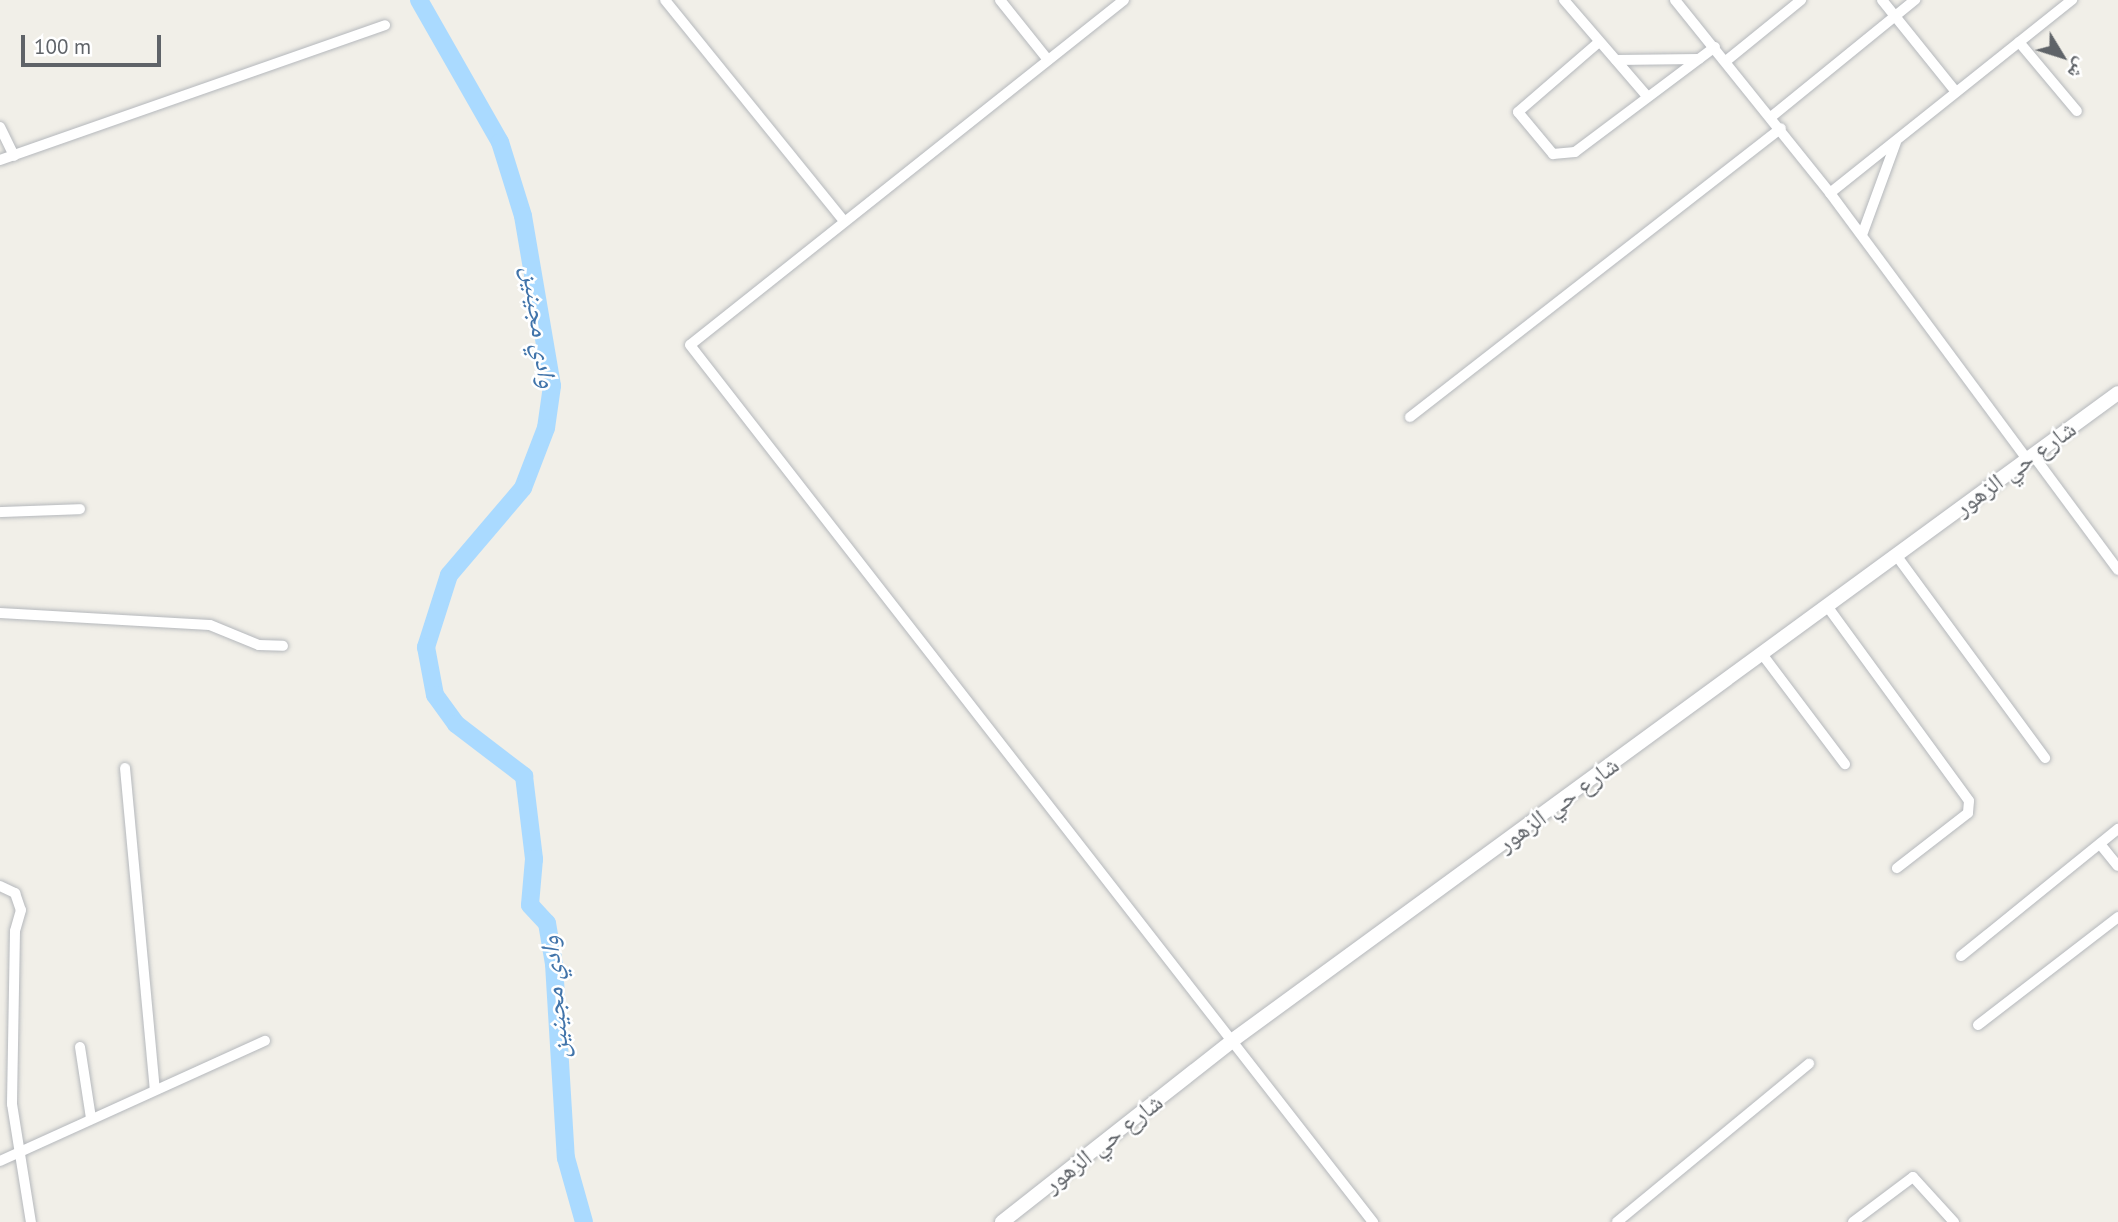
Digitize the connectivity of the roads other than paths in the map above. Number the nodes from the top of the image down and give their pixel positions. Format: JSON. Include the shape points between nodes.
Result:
{"nodes":[{"id":1,"x":665,"y":0,"type":"edge"},
{"id":2,"x":1000,"y":0,"type":"edge"},
{"id":3,"x":1124,"y":0,"type":"edge"},
{"id":4,"x":1564,"y":0,"type":"edge"},
{"id":5,"x":1882,"y":0,"type":"edge"},
{"id":6,"x":1915,"y":0,"type":"edge"},
{"id":7,"x":2072,"y":0,"type":"edge"},
{"id":8,"x":1682,"y":2,"type":"edge"},
{"id":9,"x":1793,"y":2,"type":"edge"},
{"id":10,"x":1111,"y":4,"type":"edge"},
{"id":11,"x":1895,"y":17,"type":"junction"},
{"id":12,"x":384,"y":25,"type":"dead end"},
{"id":13,"x":1599,"y":42,"type":"junction"},
{"id":14,"x":2019,"y":43,"type":"junction"},
{"id":15,"x":1715,"y":47,"type":"junction"},
{"id":16,"x":1699,"y":59,"type":"junction"},
{"id":17,"x":1048,"y":60,"type":"junction"},
{"id":18,"x":1616,"y":60,"type":"junction"},
{"id":19,"x":1726,"y":61,"type":"junction"},
{"id":20,"x":1956,"y":92,"type":"junction"},
{"id":21,"x":1647,"y":96,"type":"junction"},
{"id":22,"x":2077,"y":111,"type":"dead end"},
{"id":23,"x":1770,"y":117,"type":"junction"},
{"id":24,"x":0,"y":127,"type":"edge"},
{"id":25,"x":1781,"y":128,"type":"junction"},
{"id":26,"x":1896,"y":141,"type":"junction"},
{"id":27,"x":14,"y":156,"type":"junction"},
{"id":28,"x":0,"y":160,"type":"edge"},
{"id":29,"x":1830,"y":192,"type":"junction"},
{"id":30,"x":844,"y":221,"type":"junction"},
{"id":31,"x":1862,"y":235,"type":"junction"},
{"id":32,"x":2117,"y":396,"type":"edge"},
{"id":33,"x":1410,"y":417,"type":"dead end"},
{"id":34,"x":2030,"y":457,"type":"junction"},
{"id":35,"x":80,"y":509,"type":"dead end"},
{"id":36,"x":0,"y":512,"type":"edge"},
{"id":37,"x":1896,"y":555,"type":"junction"},
{"id":38,"x":2118,"y":570,"type":"edge"},
{"id":39,"x":1827,"y":606,"type":"junction"},
{"id":40,"x":0,"y":613,"type":"edge"},
{"id":41,"x":283,"y":646,"type":"dead end"},
{"id":42,"x":1762,"y":654,"type":"junction"},
{"id":43,"x":2045,"y":758,"type":"dead end"},
{"id":44,"x":1845,"y":764,"type":"dead end"},
{"id":45,"x":125,"y":768,"type":"dead end"},
{"id":46,"x":2118,"y":829,"type":"edge"},
{"id":47,"x":2100,"y":844,"type":"junction"},
{"id":48,"x":2118,"y":866,"type":"edge"},
{"id":49,"x":1896,"y":868,"type":"dead end"},
{"id":50,"x":0,"y":886,"type":"edge"},
{"id":51,"x":2118,"y":918,"type":"edge"},
{"id":52,"x":1961,"y":956,"type":"dead end"},
{"id":53,"x":1978,"y":1025,"type":"dead end"},
{"id":54,"x":1233,"y":1040,"type":"junction"},
{"id":55,"x":265,"y":1041,"type":"dead end"},
{"id":56,"x":79,"y":1046,"type":"dead end"},
{"id":57,"x":1809,"y":1064,"type":"dead end"},
{"id":58,"x":155,"y":1089,"type":"junction"},
{"id":59,"x":91,"y":1118,"type":"junction"},
{"id":60,"x":19,"y":1151,"type":"junction"},
{"id":61,"x":0,"y":1161,"type":"edge"},
{"id":62,"x":30,"y":1222,"type":"edge"},
{"id":63,"x":1002,"y":1222,"type":"edge"},
{"id":64,"x":1373,"y":1222,"type":"edge"},
{"id":65,"x":1617,"y":1222,"type":"edge"},
{"id":66,"x":1853,"y":1222,"type":"edge"},
{"id":67,"x":1954,"y":1222,"type":"edge"}],
"edges":[{"from":1,"to":30,"type":"street"},
{"from":2,"to":17,"type":"street"},
{"from":3,"to":10,"type":"street"},
{"from":4,"to":13,"type":"street"},
{"from":5,"to":11,"type":"street"},
{"from":6,"to":11,"type":"street"},
{"from":7,"to":14,"type":"street"},
{"from":8,"to":15,"type":"street"},
{"from":9,"to":19,"type":"street"},
{"from":10,"to":17,"type":"street"},
{"from":11,"to":20,"type":"street"},
{"from":11,"to":23,"type":"street"},
{"from":12,"to":27,"type":"street"},
{"from":13,"to":18,"type":"street"},
{"from":13,"to":21,"type":"street","via":[[1518,118],[1553,154],[1567,156]]},
{"from":14,"to":20,"type":"street"},
{"from":14,"to":22,"type":"street"},
{"from":15,"to":16,"type":"street"},
{"from":15,"to":19,"type":"street"},
{"from":16,"to":18,"type":"street"},
{"from":16,"to":21,"type":"street"},
{"from":17,"to":30,"type":"street"},
{"from":18,"to":21,"type":"street"},
{"from":19,"to":23,"type":"street"},
{"from":20,"to":26,"type":"street"},
{"from":23,"to":25,"type":"street"},
{"from":24,"to":27,"type":"street"},
{"from":25,"to":29,"type":"street"},
{"from":25,"to":33,"type":"street"},
{"from":26,"to":29,"type":"street"},
{"from":26,"to":31,"type":"street"},
{"from":27,"to":28,"type":"street"},
{"from":29,"to":31,"type":"street"},
{"from":30,"to":54,"type":"street","via":[[690,345],[783,471]]},
{"from":31,"to":34,"type":"street"},
{"from":32,"to":34,"type":"street","name":"شارع حي الزهور"},
{"from":34,"to":37,"type":"street","name":"شارع حي الزهور"},
{"from":34,"to":38,"type":"street"},
{"from":35,"to":36,"type":"street"},
{"from":37,"to":39,"type":"street","name":"شارع حي الزهور"},
{"from":37,"to":43,"type":"street"},
{"from":39,"to":42,"type":"street","name":"شارع حي الزهور"},
{"from":39,"to":49,"type":"street","via":[[1969,801],[1968,813]]},
{"from":40,"to":41,"type":"street","via":[[210,625],[259,645]]},
{"from":42,"to":44,"type":"street"},
{"from":42,"to":54,"type":"street","name":"شارع حي الزهور"},
{"from":45,"to":58,"type":"street"},
{"from":46,"to":47,"type":"street"},
{"from":47,"to":48,"type":"street"},
{"from":47,"to":52,"type":"street"},
{"from":50,"to":60,"type":"street","via":[[15,893],[21,910],[12,1063]]},
{"from":51,"to":53,"type":"street"},
{"from":54,"to":63,"type":"street","name":"شارع حي الزهور"},
{"from":54,"to":64,"type":"street"},
{"from":55,"to":58,"type":"street"},
{"from":56,"to":59,"type":"street"},
{"from":57,"to":65,"type":"street"},
{"from":58,"to":59,"type":"street"},
{"from":59,"to":60,"type":"street"},
{"from":60,"to":61,"type":"street"},
{"from":60,"to":62,"type":"street"},
{"from":66,"to":67,"type":"street","via":[[1913,1177]]}]}
